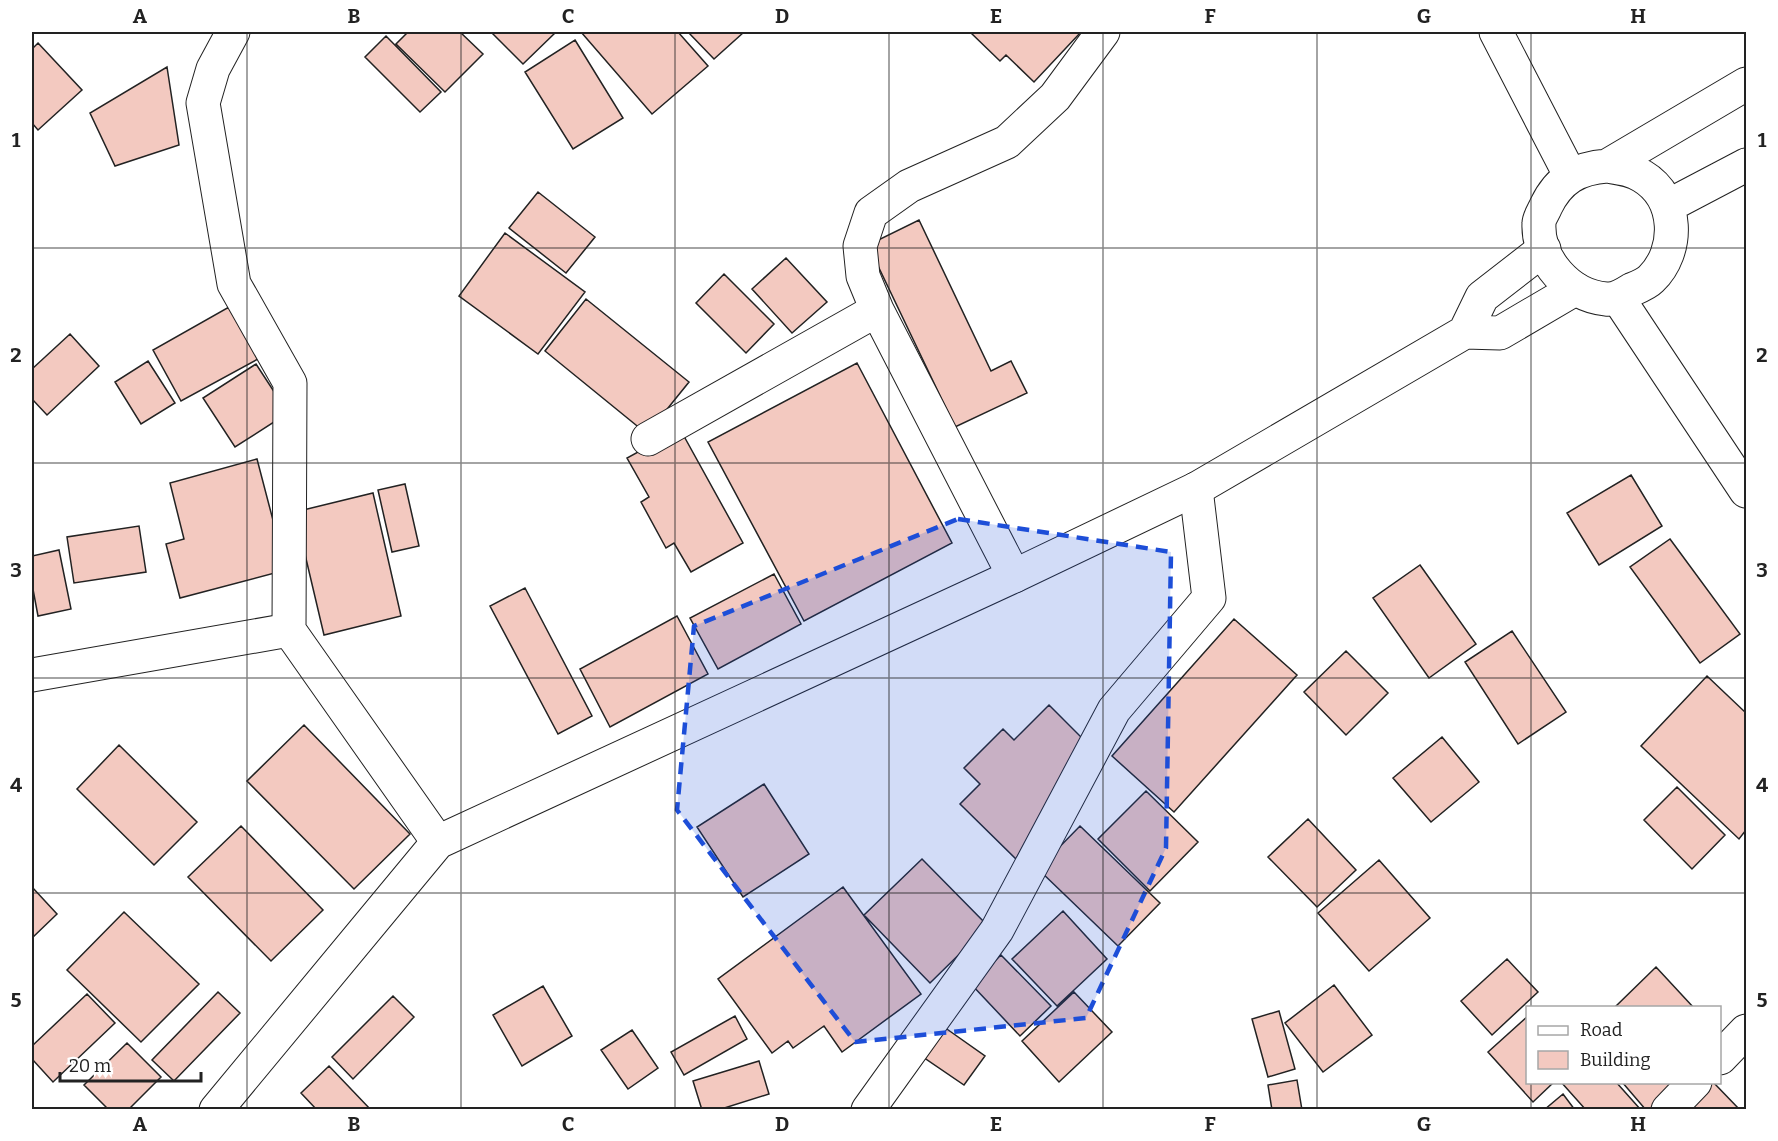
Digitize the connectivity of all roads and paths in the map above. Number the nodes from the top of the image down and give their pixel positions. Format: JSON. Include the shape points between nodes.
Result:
{"nodes":[{"id":1,"x":233,"y":32,"type":"edge"},
{"id":2,"x":1103,"y":32,"type":"edge"},
{"id":3,"x":1496,"y":32,"type":"edge"},
{"id":4,"x":1746,"y":84,"type":"edge"},
{"id":5,"x":1746,"y":165,"type":"edge"},
{"id":6,"x":1607,"y":166,"type":"junction"},
{"id":7,"x":1570,"y":175,"type":"junction"},
{"id":8,"x":1668,"y":206,"type":"junction"},
{"id":9,"x":1544,"y":249,"type":"junction"},
{"id":10,"x":1575,"y":289,"type":"junction"},
{"id":11,"x":1618,"y":297,"type":"junction"},
{"id":12,"x":877,"y":310,"type":"junction"},
{"id":13,"x":1465,"y":332,"type":"junction"},
{"id":14,"x":648,"y":439,"type":"dead end"},
{"id":15,"x":1196,"y":489,"type":"junction"},
{"id":16,"x":1746,"y":491,"type":"edge"},
{"id":17,"x":1014,"y":576,"type":"junction"},
{"id":18,"x":289,"y":630,"type":"junction"},
{"id":19,"x":32,"y":675,"type":"edge"},
{"id":20,"x":438,"y":842,"type":"junction"},
{"id":21,"x":1746,"y":1030,"type":"edge"},
{"id":22,"x":1721,"y":1056,"type":"edge"},
{"id":23,"x":1694,"y":1084,"type":"edge"},
{"id":24,"x":216,"y":1110,"type":"edge"},
{"id":25,"x":868,"y":1110,"type":"edge"},
{"id":26,"x":1668,"y":1110,"type":"edge"}],
"edges":[{"from":1,"to":18,"type":"street","via":[[213,69],[203,103],[234,284],[290,383]]},
{"from":2,"to":12,"type":"street","via":[[1055,97],[1007,142],[909,186],[871,213],[860,246],[863,276]]},
{"from":3,"to":7,"type":"street"},
{"from":4,"to":6,"type":"street"},
{"from":5,"to":8,"type":"street"},
{"from":6,"to":7,"type":"street"},
{"from":6,"to":8,"type":"street","via":[[1644,177]]},
{"from":7,"to":9,"type":"street","via":[[1550,198],[1539,222]]},
{"from":8,"to":11,"type":"street","via":[[1671,247],[1662,266],[1649,281]]},
{"from":9,"to":10,"type":"street","via":[[1560,278]]},
{"from":9,"to":13,"type":"street","via":[[1482,297]]},
{"from":10,"to":11,"type":"street","via":[[1606,299]]},
{"from":10,"to":13,"type":"street","via":[[1500,333]]},
{"from":11,"to":16,"type":"street"},
{"from":12,"to":14,"type":"street"},
{"from":12,"to":17,"type":"street"},
{"from":13,"to":15,"type":"street"},
{"from":15,"to":17,"type":"street"},
{"from":15,"to":25,"type":"street","via":[[1209,598],[1114,710],[997,930]]},
{"from":17,"to":20,"type":"street"},
{"from":18,"to":19,"type":"street"},
{"from":18,"to":20,"type":"street"},
{"from":20,"to":24,"type":"street"},
{"from":21,"to":22,"type":"street"},
{"from":23,"to":26,"type":"street"}]}
